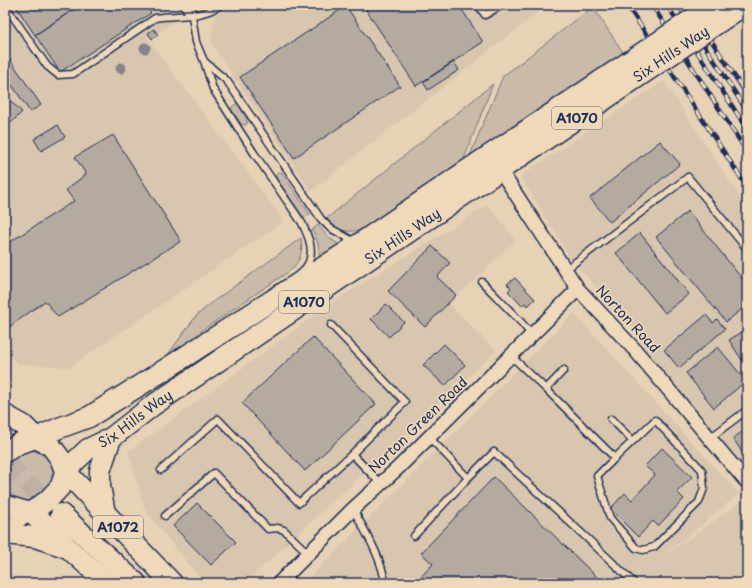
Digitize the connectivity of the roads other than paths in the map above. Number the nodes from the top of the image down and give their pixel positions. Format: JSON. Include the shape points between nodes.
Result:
{"nodes":[{"id":1,"x":6,"y":5,"type":"edge"},
{"id":2,"x":183,"y":5,"type":"edge"},
{"id":3,"x":192,"y":5,"type":"edge"},
{"id":4,"x":221,"y":5,"type":"edge"},
{"id":5,"x":478,"y":5,"type":"edge"},
{"id":6,"x":502,"y":5,"type":"edge"},
{"id":7,"x":713,"y":5,"type":"edge"},
{"id":8,"x":742,"y":6,"type":"edge"},
{"id":9,"x":192,"y":16,"type":"junction"},
{"id":10,"x":649,"y":58,"type":"junction"},
{"id":11,"x":204,"y":61,"type":"junction"},
{"id":12,"x":500,"y":170,"type":"junction"},
{"id":13,"x":359,"y":244,"type":"junction"},
{"id":14,"x":747,"y":249,"type":"edge"},
{"id":15,"x":565,"y":270,"type":"junction"},
{"id":16,"x":482,"y":282,"type":"dead end"},
{"id":17,"x":295,"y":285,"type":"junction"},
{"id":18,"x":578,"y":289,"type":"junction"},
{"id":19,"x":331,"y":325,"type":"dead end"},
{"id":20,"x":532,"y":335,"type":"junction"},
{"id":21,"x":511,"y":356,"type":"junction"},
{"id":22,"x":564,"y":370,"type":"dead end"},
{"id":23,"x":546,"y":389,"type":"junction"},
{"id":24,"x":747,"y":410,"type":"edge"},
{"id":25,"x":5,"y":415,"type":"edge"},
{"id":26,"x":612,"y":419,"type":"dead end"},
{"id":27,"x":429,"y":437,"type":"junction"},
{"id":28,"x":36,"y":438,"type":"junction"},
{"id":29,"x":111,"y":438,"type":"junction"},
{"id":30,"x":710,"y":438,"type":"junction"},
{"id":31,"x":633,"y":441,"type":"junction"},
{"id":32,"x":5,"y":452,"type":"edge"},
{"id":33,"x":352,"y":454,"type":"junction"},
{"id":34,"x":615,"y":458,"type":"junction"},
{"id":35,"x":161,"y":470,"type":"dead end"},
{"id":36,"x":65,"y":471,"type":"junction"},
{"id":37,"x":468,"y":478,"type":"junction"},
{"id":38,"x":746,"y":481,"type":"edge"},
{"id":39,"x":381,"y":484,"type":"junction"},
{"id":40,"x":5,"y":505,"type":"edge"},
{"id":41,"x":353,"y":509,"type":"junction"},
{"id":42,"x":30,"y":513,"type":"junction"},
{"id":43,"x":61,"y":514,"type":"tunnel mouth"},
{"id":44,"x":105,"y":514,"type":"junction"},
{"id":45,"x":165,"y":516,"type":"dead end"},
{"id":46,"x":5,"y":530,"type":"edge"},
{"id":47,"x":5,"y":534,"type":"edge"},
{"id":48,"x":414,"y":536,"type":"dead end"},
{"id":49,"x":67,"y":547,"type":"junction"},
{"id":50,"x":309,"y":554,"type":"junction"},
{"id":51,"x":107,"y":583,"type":"edge"},
{"id":52,"x":136,"y":583,"type":"edge"},
{"id":53,"x":172,"y":583,"type":"edge"},
{"id":54,"x":280,"y":583,"type":"edge"},
{"id":55,"x":385,"y":583,"type":"edge"},
{"id":56,"x":634,"y":583,"type":"edge"}],
"edges":[{"from":1,"to":9,"type":"lane","via":[[47,66],[58,76],[73,74],[155,18]]},
{"from":2,"to":9,"type":"lane"},
{"from":3,"to":9,"type":"lane"},
{"from":4,"to":9,"type":"lane","via":[[212,11]]},
{"from":5,"to":6,"type":"lane","via":[[485,15]]},
{"from":7,"to":10,"type":"main road","name":"Six Hills Way","number":"A1070","bridge":true},
{"from":8,"to":10,"type":"main road","name":"Six Hills Way","number":"A1070","bridge":true},
{"from":9,"to":11,"type":"lane","via":[[196,42]]},
{"from":10,"to":12,"type":"main road","name":"Six Hills Way","number":"A1070"},
{"from":10,"to":13,"type":"main road","name":"Six Hills Way","number":"A1070","via":[[466,170]]},
{"from":11,"to":13,"type":"lane","via":[[227,81],[321,219],[330,228]]},
{"from":11,"to":17,"type":"lane","via":[[213,89],[306,231],[311,245],[309,262]]},
{"from":12,"to":15,"type":"street","name":"Norton Road"},
{"from":12,"to":29,"type":"main road","name":"Six Hills Way","number":"A1070","via":[[152,406]]},
{"from":13,"to":17,"type":"main road","name":"Six Hills Way","number":"A1070"},
{"from":14,"to":15,"type":"lane","via":[[688,177]]},
{"from":15,"to":18,"type":"street","name":"Norton Road"},
{"from":16,"to":20,"type":"lane"},
{"from":17,"to":28,"type":"main road","name":"Six Hills Way","number":"A1070","via":[[89,417]]},
{"from":18,"to":20,"type":"street","name":"Norton Green Road"},
{"from":18,"to":30,"type":"street","name":"Norton Road","via":[[635,350]]},
{"from":19,"to":33,"type":"lane","via":[[405,402]]},
{"from":20,"to":21,"type":"street","name":"Norton Green Road"},
{"from":21,"to":23,"type":"lane"},
{"from":21,"to":27,"type":"street","name":"Norton Green Road"},
{"from":22,"to":23,"type":"lane"},
{"from":23,"to":34,"type":"lane"},
{"from":24,"to":30,"type":"lane"},
{"from":25,"to":28,"type":"main road","number":"A1072","via":[[23,425]]},
{"from":26,"to":31,"type":"lane"},
{"from":27,"to":37,"type":"lane"},
{"from":27,"to":39,"type":"street","name":"Norton Green Road"},
{"from":28,"to":32,"type":"main road","name":"Six Hills Way","via":[[20,443]]},
{"from":28,"to":36,"type":"main road","number":"A1072","via":[[51,446]]},
{"from":29,"to":36,"type":"main road","name":"Six Hills Way","number":"A1070","via":[[88,449]]},
{"from":29,"to":44,"type":"main road","via":[[100,471]]},
{"from":30,"to":38,"type":"street","name":"Norton Road"},
{"from":31,"to":34,"type":"lane"},
{"from":31,"to":34,"type":"lane","via":[[655,420],[702,470],[704,488],[699,502],[654,547],[643,550],[636,548],[610,518],[597,476]]},
{"from":33,"to":35,"type":"lane","via":[[299,503],[218,418]]},
{"from":33,"to":39,"type":"lane"},
{"from":36,"to":42,"type":"main road","via":[[61,486],[48,500]]},
{"from":36,"to":44,"type":"main road","number":"A1072"},
{"from":37,"to":48,"type":"lane"},
{"from":37,"to":56,"type":"lane","via":[[494,452]]},
{"from":39,"to":41,"type":"street","name":"Norton Green Road"},
{"from":40,"to":42,"type":"main road"},
{"from":41,"to":50,"type":"street","name":"Norton Green Road"},
{"from":41,"to":55,"type":"lane","via":[[372,545],[384,573]]},
{"from":42,"to":46,"type":"street"},
{"from":42,"to":49,"type":"main road","via":[[47,525]]},
{"from":43,"to":52,"type":"main road","number":"A1072"},
{"from":44,"to":53,"type":"main road","number":"A1072"},
{"from":45,"to":50,"type":"lane","via":[[214,473],[268,529],[284,530]]},
{"from":47,"to":49,"type":"main road","via":[[35,537]]},
{"from":49,"to":51,"type":"main road"},
{"from":50,"to":54,"type":"street","name":"Norton Green Road"}]}
